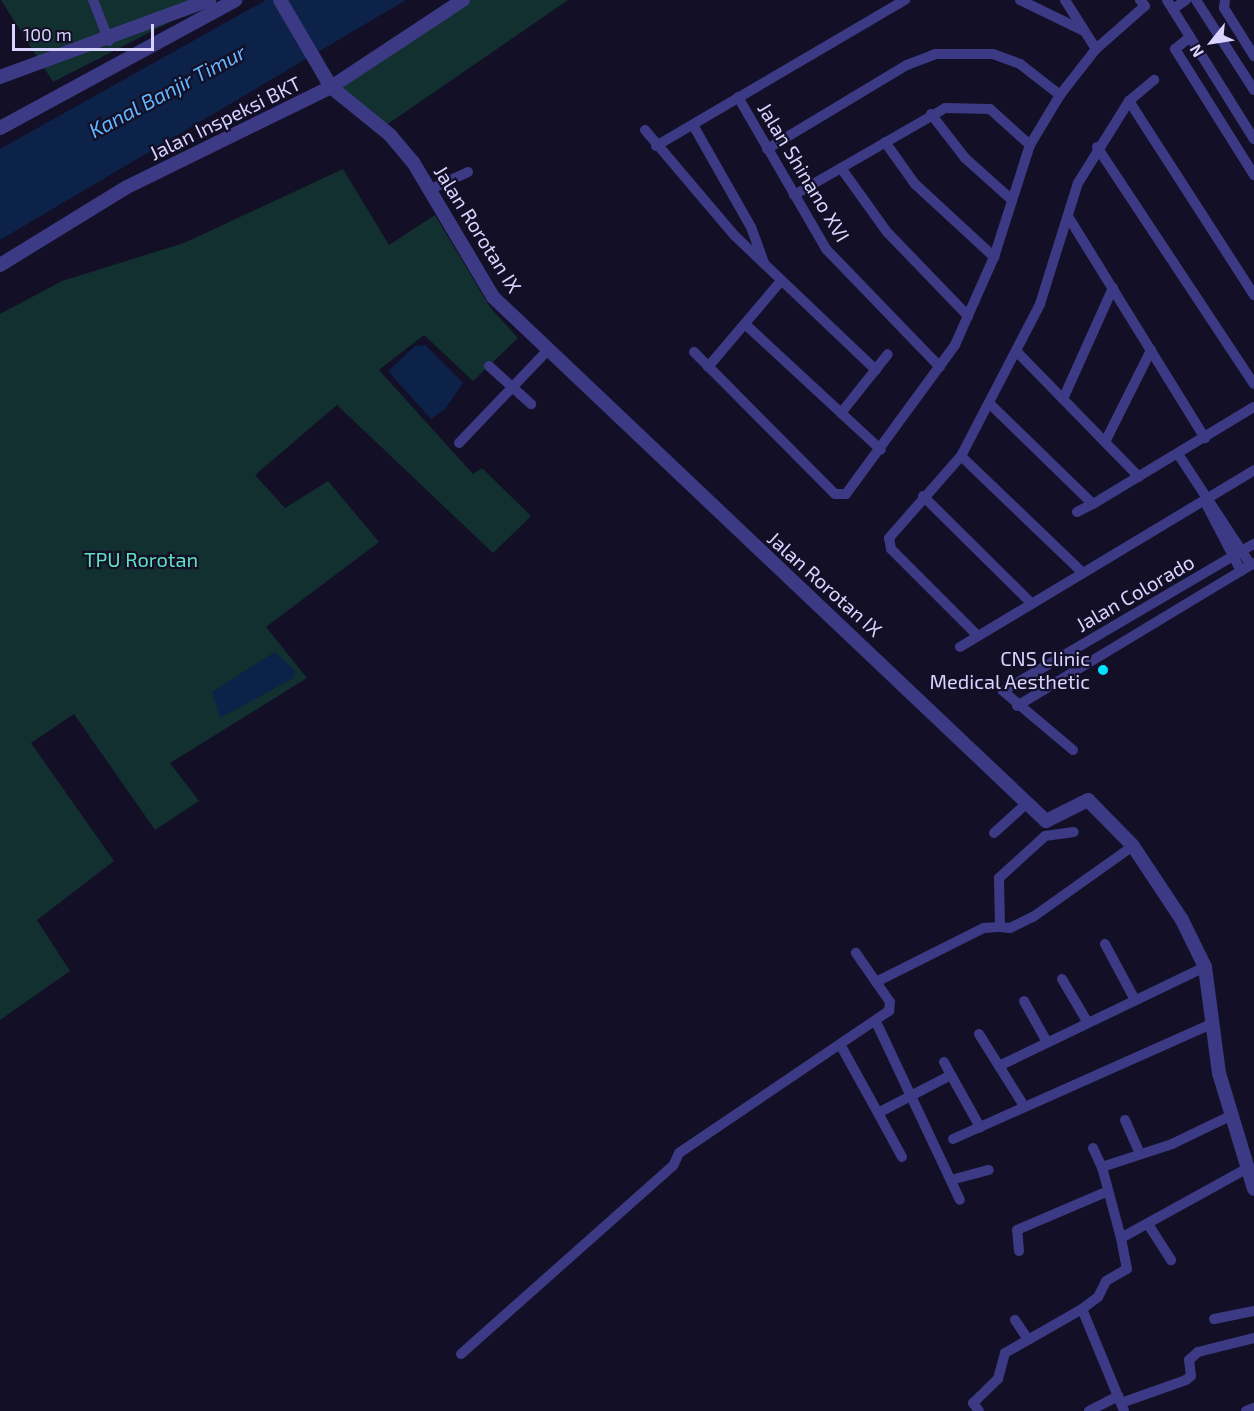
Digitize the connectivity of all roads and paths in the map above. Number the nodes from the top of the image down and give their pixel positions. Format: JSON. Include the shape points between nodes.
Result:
{"nodes":[{"id":1,"x":93,"y":0,"type":"edge"},
{"id":2,"x":209,"y":0,"type":"edge"},
{"id":3,"x":236,"y":0,"type":"edge"},
{"id":4,"x":280,"y":0,"type":"edge"},
{"id":5,"x":463,"y":0,"type":"edge"},
{"id":6,"x":905,"y":0,"type":"edge"},
{"id":7,"x":1020,"y":0,"type":"edge"},
{"id":8,"x":1065,"y":0,"type":"edge"},
{"id":9,"x":1186,"y":0,"type":"edge"},
{"id":10,"x":1196,"y":0,"type":"edge"},
{"id":11,"x":1225,"y":0,"type":"edge"},
{"id":12,"x":1146,"y":2,"type":"edge"},
{"id":13,"x":881,"y":4,"type":"edge"},
{"id":14,"x":1170,"y":4,"type":"edge"},
{"id":15,"x":1084,"y":31,"type":"junction"},
{"id":16,"x":107,"y":36,"type":"junction"},
{"id":17,"x":1190,"y":37,"type":"junction"},
{"id":18,"x":1096,"y":49,"type":"junction"},
{"id":19,"x":1254,"y":56,"type":"edge"},
{"id":20,"x":0,"y":77,"type":"edge"},
{"id":21,"x":1154,"y":80,"type":"dead end"},
{"id":22,"x":328,"y":82,"type":"junction"},
{"id":23,"x":1254,"y":90,"type":"edge"},
{"id":24,"x":1060,"y":95,"type":"junction"},
{"id":25,"x":738,"y":97,"type":"junction"},
{"id":26,"x":1129,"y":101,"type":"junction"},
{"id":27,"x":931,"y":114,"type":"junction"},
{"id":28,"x":693,"y":125,"type":"junction"},
{"id":29,"x":0,"y":128,"type":"edge"},
{"id":30,"x":645,"y":130,"type":"dead end"},
{"id":31,"x":1254,"y":139,"type":"edge"},
{"id":32,"x":885,"y":142,"type":"junction"},
{"id":33,"x":1030,"y":145,"type":"junction"},
{"id":34,"x":656,"y":146,"type":"junction"},
{"id":35,"x":1097,"y":147,"type":"junction"},
{"id":36,"x":767,"y":149,"type":"junction"},
{"id":37,"x":842,"y":168,"type":"junction"},
{"id":38,"x":468,"y":172,"type":"dead end"},
{"id":39,"x":1254,"y":175,"type":"edge"},
{"id":40,"x":429,"y":190,"type":"junction"},
{"id":41,"x":794,"y":195,"type":"junction"},
{"id":42,"x":1012,"y":200,"type":"junction"},
{"id":43,"x":1069,"y":218,"type":"junction"},
{"id":44,"x":994,"y":257,"type":"junction"},
{"id":45,"x":0,"y":265,"type":"edge"},
{"id":46,"x":765,"y":265,"type":"junction"},
{"id":47,"x":781,"y":281,"type":"junction"},
{"id":48,"x":1113,"y":288,"type":"junction"},
{"id":49,"x":1254,"y":295,"type":"edge"},
{"id":50,"x":968,"y":316,"type":"junction"},
{"id":51,"x":745,"y":324,"type":"junction"},
{"id":52,"x":1151,"y":350,"type":"junction"},
{"id":53,"x":547,"y":351,"type":"junction"},
{"id":54,"x":694,"y":352,"type":"dead end"},
{"id":55,"x":1018,"y":353,"type":"junction"},
{"id":56,"x":888,"y":354,"type":"dead end"},
{"id":57,"x":489,"y":366,"type":"dead end"},
{"id":58,"x":708,"y":367,"type":"junction"},
{"id":59,"x":940,"y":367,"type":"junction"},
{"id":60,"x":876,"y":370,"type":"junction"},
{"id":61,"x":1254,"y":384,"type":"edge"},
{"id":62,"x":512,"y":387,"type":"junction"},
{"id":63,"x":1063,"y":399,"type":"junction"},
{"id":64,"x":989,"y":403,"type":"junction"},
{"id":65,"x":531,"y":404,"type":"dead end"},
{"id":66,"x":1254,"y":407,"type":"edge"},
{"id":67,"x":841,"y":413,"type":"junction"},
{"id":68,"x":1205,"y":438,"type":"junction"},
{"id":69,"x":1105,"y":442,"type":"junction"},
{"id":70,"x":459,"y":443,"type":"dead end"},
{"id":71,"x":881,"y":450,"type":"junction"},
{"id":72,"x":1178,"y":454,"type":"junction"},
{"id":73,"x":961,"y":456,"type":"junction"},
{"id":74,"x":1254,"y":470,"type":"edge"},
{"id":75,"x":1139,"y":477,"type":"junction"},
{"id":76,"x":1204,"y":495,"type":"junction"},
{"id":77,"x":923,"y":496,"type":"junction"},
{"id":78,"x":1093,"y":504,"type":"junction"},
{"id":79,"x":1077,"y":512,"type":"dead end"},
{"id":80,"x":1254,"y":544,"type":"edge"},
{"id":81,"x":1244,"y":550,"type":"junction"},
{"id":82,"x":1233,"y":556,"type":"junction"},
{"id":83,"x":1249,"y":566,"type":"edge"},
{"id":84,"x":1082,"y":572,"type":"junction"},
{"id":85,"x":1030,"y":602,"type":"junction"},
{"id":86,"x":978,"y":636,"type":"junction"},
{"id":87,"x":960,"y":647,"type":"dead end"},
{"id":88,"x":1017,"y":706,"type":"junction"},
{"id":89,"x":1073,"y":750,"type":"dead end"},
{"id":90,"x":1027,"y":803,"type":"junction"},
{"id":91,"x":1074,"y":832,"type":"dead end"},
{"id":92,"x":994,"y":833,"type":"dead end"},
{"id":93,"x":1133,"y":846,"type":"junction"},
{"id":94,"x":1000,"y":927,"type":"junction"},
{"id":95,"x":1105,"y":945,"type":"dead end"},
{"id":96,"x":856,"y":953,"type":"dead end"},
{"id":97,"x":1204,"y":967,"type":"junction"},
{"id":98,"x":1062,"y":979,"type":"dead end"},
{"id":99,"x":876,"y":982,"type":"junction"},
{"id":100,"x":1135,"y":1000,"type":"junction"},
{"id":101,"x":1024,"y":1001,"type":"dead end"},
{"id":102,"x":1088,"y":1023,"type":"junction"},
{"id":103,"x":1209,"y":1025,"type":"junction"},
{"id":104,"x":878,"y":1026,"type":"dead end"},
{"id":105,"x":979,"y":1034,"type":"dead end"},
{"id":106,"x":1047,"y":1042,"type":"junction"},
{"id":107,"x":841,"y":1046,"type":"dead end"},
{"id":108,"x":944,"y":1062,"type":"dead end"},
{"id":109,"x":999,"y":1066,"type":"junction"},
{"id":110,"x":951,"y":1075,"type":"junction"},
{"id":111,"x":911,"y":1097,"type":"junction"},
{"id":112,"x":1024,"y":1106,"type":"junction"},
{"id":113,"x":878,"y":1113,"type":"junction"},
{"id":114,"x":1230,"y":1116,"type":"junction"},
{"id":115,"x":1125,"y":1120,"type":"dead end"},
{"id":116,"x":980,"y":1127,"type":"junction"},
{"id":117,"x":953,"y":1139,"type":"dead end"},
{"id":118,"x":1093,"y":1148,"type":"dead end"},
{"id":119,"x":1139,"y":1152,"type":"junction"},
{"id":120,"x":902,"y":1156,"type":"dead end"},
{"id":121,"x":1248,"y":1162,"type":"edge"},
{"id":122,"x":1102,"y":1167,"type":"junction"},
{"id":123,"x":988,"y":1170,"type":"dead end"},
{"id":124,"x":951,"y":1180,"type":"junction"},
{"id":125,"x":1254,"y":1189,"type":"edge"},
{"id":126,"x":1106,"y":1192,"type":"junction"},
{"id":127,"x":960,"y":1200,"type":"dead end"},
{"id":128,"x":1148,"y":1224,"type":"junction"},
{"id":129,"x":1121,"y":1238,"type":"junction"},
{"id":130,"x":1019,"y":1251,"type":"dead end"},
{"id":131,"x":1171,"y":1260,"type":"dead end"},
{"id":132,"x":1082,"y":1309,"type":"junction"},
{"id":133,"x":1254,"y":1311,"type":"edge"},
{"id":134,"x":1214,"y":1319,"type":"dead end"},
{"id":135,"x":1015,"y":1320,"type":"dead end"},
{"id":136,"x":1027,"y":1338,"type":"junction"},
{"id":137,"x":1254,"y":1338,"type":"edge"},
{"id":138,"x":461,"y":1354,"type":"dead end"},
{"id":139,"x":1121,"y":1403,"type":"edge"},
{"id":140,"x":1254,"y":1408,"type":"edge"},
{"id":141,"x":979,"y":1411,"type":"edge"},
{"id":142,"x":1089,"y":1411,"type":"edge"},
{"id":143,"x":1246,"y":1411,"type":"edge"}],
"edges":[{"from":1,"to":16,"type":"street"},
{"from":2,"to":16,"type":"street"},
{"from":3,"to":29,"type":"street"},
{"from":4,"to":22,"type":"street","name":"Jalan Rorotan IX"},
{"from":5,"to":22,"type":"street","name":"Jalan Inspeksi BKT"},
{"from":6,"to":13,"type":"street"},
{"from":7,"to":15,"type":"street"},
{"from":8,"to":15,"type":"street"},
{"from":9,"to":14,"type":"street"},
{"from":10,"to":23,"type":"street"},
{"from":11,"to":19,"type":"street","via":[[1224,8]]},
{"from":12,"to":18,"type":"street"},
{"from":13,"to":25,"type":"street"},
{"from":14,"to":17,"type":"street"},
{"from":15,"to":18,"type":"street"},
{"from":16,"to":20,"type":"street"},
{"from":17,"to":31,"type":"street"},
{"from":17,"to":39,"type":"street","via":[[1174,49]]},
{"from":18,"to":24,"type":"street"},
{"from":21,"to":26,"type":"street"},
{"from":22,"to":40,"type":"street","name":"Jalan Rorotan IX","via":[[396,142]]},
{"from":22,"to":45,"type":"street","name":"Jalan Inspeksi BKT","via":[[127,187]]},
{"from":24,"to":33,"type":"street"},
{"from":24,"to":36,"type":"street","via":[[1020,64],[993,54],[936,54],[908,64]]},
{"from":25,"to":28,"type":"street"},
{"from":25,"to":36,"type":"street","name":"Jalan Shinano XVI"},
{"from":26,"to":35,"type":"street"},
{"from":26,"to":49,"type":"street"},
{"from":27,"to":32,"type":"street"},
{"from":27,"to":33,"type":"street","via":[[969,105],[990,109]]},
{"from":27,"to":42,"type":"street","via":[[966,158]]},
{"from":28,"to":34,"type":"street"},
{"from":28,"to":46,"type":"street","via":[[751,227]]},
{"from":30,"to":34,"type":"street"},
{"from":32,"to":37,"type":"street"},
{"from":32,"to":44,"type":"street","via":[[915,184]]},
{"from":33,"to":42,"type":"street"},
{"from":34,"to":46,"type":"street"},
{"from":35,"to":43,"type":"street","via":[[1078,183]]},
{"from":35,"to":61,"type":"street"},
{"from":36,"to":41,"type":"street","name":"Jalan Shinano XVI"},
{"from":37,"to":41,"type":"street"},
{"from":37,"to":50,"type":"street","via":[[887,232]]},
{"from":38,"to":40,"type":"street"},
{"from":40,"to":53,"type":"street","name":"Jalan Rorotan IX","via":[[493,297]]},
{"from":41,"to":59,"type":"street","name":"Jalan Shinano XVI","via":[[826,249]]},
{"from":42,"to":44,"type":"street"},
{"from":43,"to":48,"type":"street"},
{"from":43,"to":55,"type":"street"},
{"from":44,"to":50,"type":"street"},
{"from":46,"to":47,"type":"street"},
{"from":47,"to":51,"type":"street"},
{"from":47,"to":60,"type":"street"},
{"from":48,"to":52,"type":"street"},
{"from":48,"to":63,"type":"street"},
{"from":50,"to":59,"type":"street"},
{"from":51,"to":58,"type":"street"},
{"from":51,"to":67,"type":"street"},
{"from":52,"to":68,"type":"street"},
{"from":52,"to":69,"type":"street"},
{"from":53,"to":62,"type":"street"},
{"from":53,"to":90,"type":"street","name":"Jalan Rorotan IX"},
{"from":54,"to":58,"type":"street"},
{"from":55,"to":63,"type":"street"},
{"from":55,"to":64,"type":"street"},
{"from":56,"to":60,"type":"street"},
{"from":57,"to":62,"type":"street"},
{"from":58,"to":71,"type":"street","via":[[838,496],[849,492]]},
{"from":59,"to":71,"type":"street"},
{"from":60,"to":67,"type":"street"},
{"from":62,"to":65,"type":"street"},
{"from":62,"to":70,"type":"street"},
{"from":63,"to":69,"type":"street"},
{"from":64,"to":73,"type":"street"},
{"from":64,"to":78,"type":"street"},
{"from":66,"to":68,"type":"street"},
{"from":67,"to":71,"type":"street"},
{"from":68,"to":72,"type":"street"},
{"from":69,"to":75,"type":"street"},
{"from":72,"to":75,"type":"street"},
{"from":72,"to":76,"type":"street"},
{"from":73,"to":77,"type":"street"},
{"from":73,"to":84,"type":"street"},
{"from":74,"to":76,"type":"street"},
{"from":75,"to":78,"type":"street"},
{"from":76,"to":81,"type":"street"},
{"from":76,"to":82,"type":"street"},
{"from":76,"to":84,"type":"street"},
{"from":77,"to":85,"type":"street"},
{"from":77,"to":86,"type":"street","via":[[890,535],[889,544]]},
{"from":78,"to":79,"type":"street"},
{"from":80,"to":81,"type":"street","name":"Jalan Colorado"},
{"from":81,"to":82,"type":"street","name":"Jalan Colorado"},
{"from":81,"to":83,"type":"street"},
{"from":82,"to":83,"type":"street"},
{"from":82,"to":88,"type":"street","name":"Jalan Colorado","via":[[1003,691]]},
{"from":83,"to":88,"type":"street","name":"Jalan Colorado"},
{"from":84,"to":85,"type":"street"},
{"from":85,"to":86,"type":"street"},
{"from":86,"to":87,"type":"street"},
{"from":88,"to":89,"type":"street"},
{"from":90,"to":92,"type":"street"},
{"from":90,"to":93,"type":"street","name":"Jalan Rorotan IX","via":[[1049,823],[1079,802],[1091,802]]},
{"from":91,"to":94,"type":"street","via":[[1045,836],[999,878]]},
{"from":93,"to":94,"type":"street","via":[[1033,917],[1010,928]]},
{"from":93,"to":97,"type":"street","name":"Jalan Rorotan IX","via":[[1182,920]]},
{"from":94,"to":99,"type":"street","via":[[981,929]]},
{"from":95,"to":100,"type":"street"},
{"from":96,"to":99,"type":"street"},
{"from":97,"to":100,"type":"street"},
{"from":97,"to":103,"type":"street","name":"Jalan Rorotan IX"},
{"from":98,"to":102,"type":"street"},
{"from":99,"to":138,"type":"street","via":[[891,1004],[889,1011],[679,1153],[673,1166]]},
{"from":100,"to":102,"type":"street"},
{"from":101,"to":106,"type":"street"},
{"from":102,"to":106,"type":"street"},
{"from":103,"to":112,"type":"street"},
{"from":103,"to":114,"type":"street","name":"Jalan Rorotan IX"},
{"from":104,"to":111,"type":"street"},
{"from":105,"to":109,"type":"street"},
{"from":106,"to":109,"type":"street"},
{"from":107,"to":113,"type":"street"},
{"from":108,"to":110,"type":"street"},
{"from":109,"to":112,"type":"street"},
{"from":110,"to":111,"type":"street"},
{"from":110,"to":116,"type":"street"},
{"from":111,"to":113,"type":"street"},
{"from":111,"to":124,"type":"street"},
{"from":112,"to":116,"type":"street"},
{"from":113,"to":120,"type":"street"},
{"from":114,"to":119,"type":"street","via":[[1172,1144]]},
{"from":114,"to":121,"type":"street","name":"Jalan Rorotan IX"},
{"from":115,"to":119,"type":"street"},
{"from":116,"to":117,"type":"street"},
{"from":118,"to":122,"type":"street"},
{"from":119,"to":122,"type":"street"},
{"from":121,"to":125,"type":"street","name":"Jalan Rorotan IX"},
{"from":121,"to":128,"type":"street"},
{"from":122,"to":126,"type":"street"},
{"from":123,"to":124,"type":"street"},
{"from":124,"to":127,"type":"street"},
{"from":126,"to":129,"type":"street"},
{"from":126,"to":130,"type":"street","via":[[1017,1230]]},
{"from":128,"to":129,"type":"street"},
{"from":128,"to":131,"type":"street"},
{"from":129,"to":132,"type":"street","via":[[1128,1266],[1106,1281],[1099,1296]]},
{"from":132,"to":136,"type":"street"},
{"from":132,"to":139,"type":"street"},
{"from":133,"to":134,"type":"street"},
{"from":135,"to":136,"type":"street"},
{"from":136,"to":141,"type":"street","via":[[1000,1359],[998,1380],[973,1403]]},
{"from":137,"to":139,"type":"street","via":[[1198,1352],[1189,1360],[1186,1380]]},
{"from":139,"to":142,"type":"street"},
{"from":140,"to":143,"type":"street"}]}
